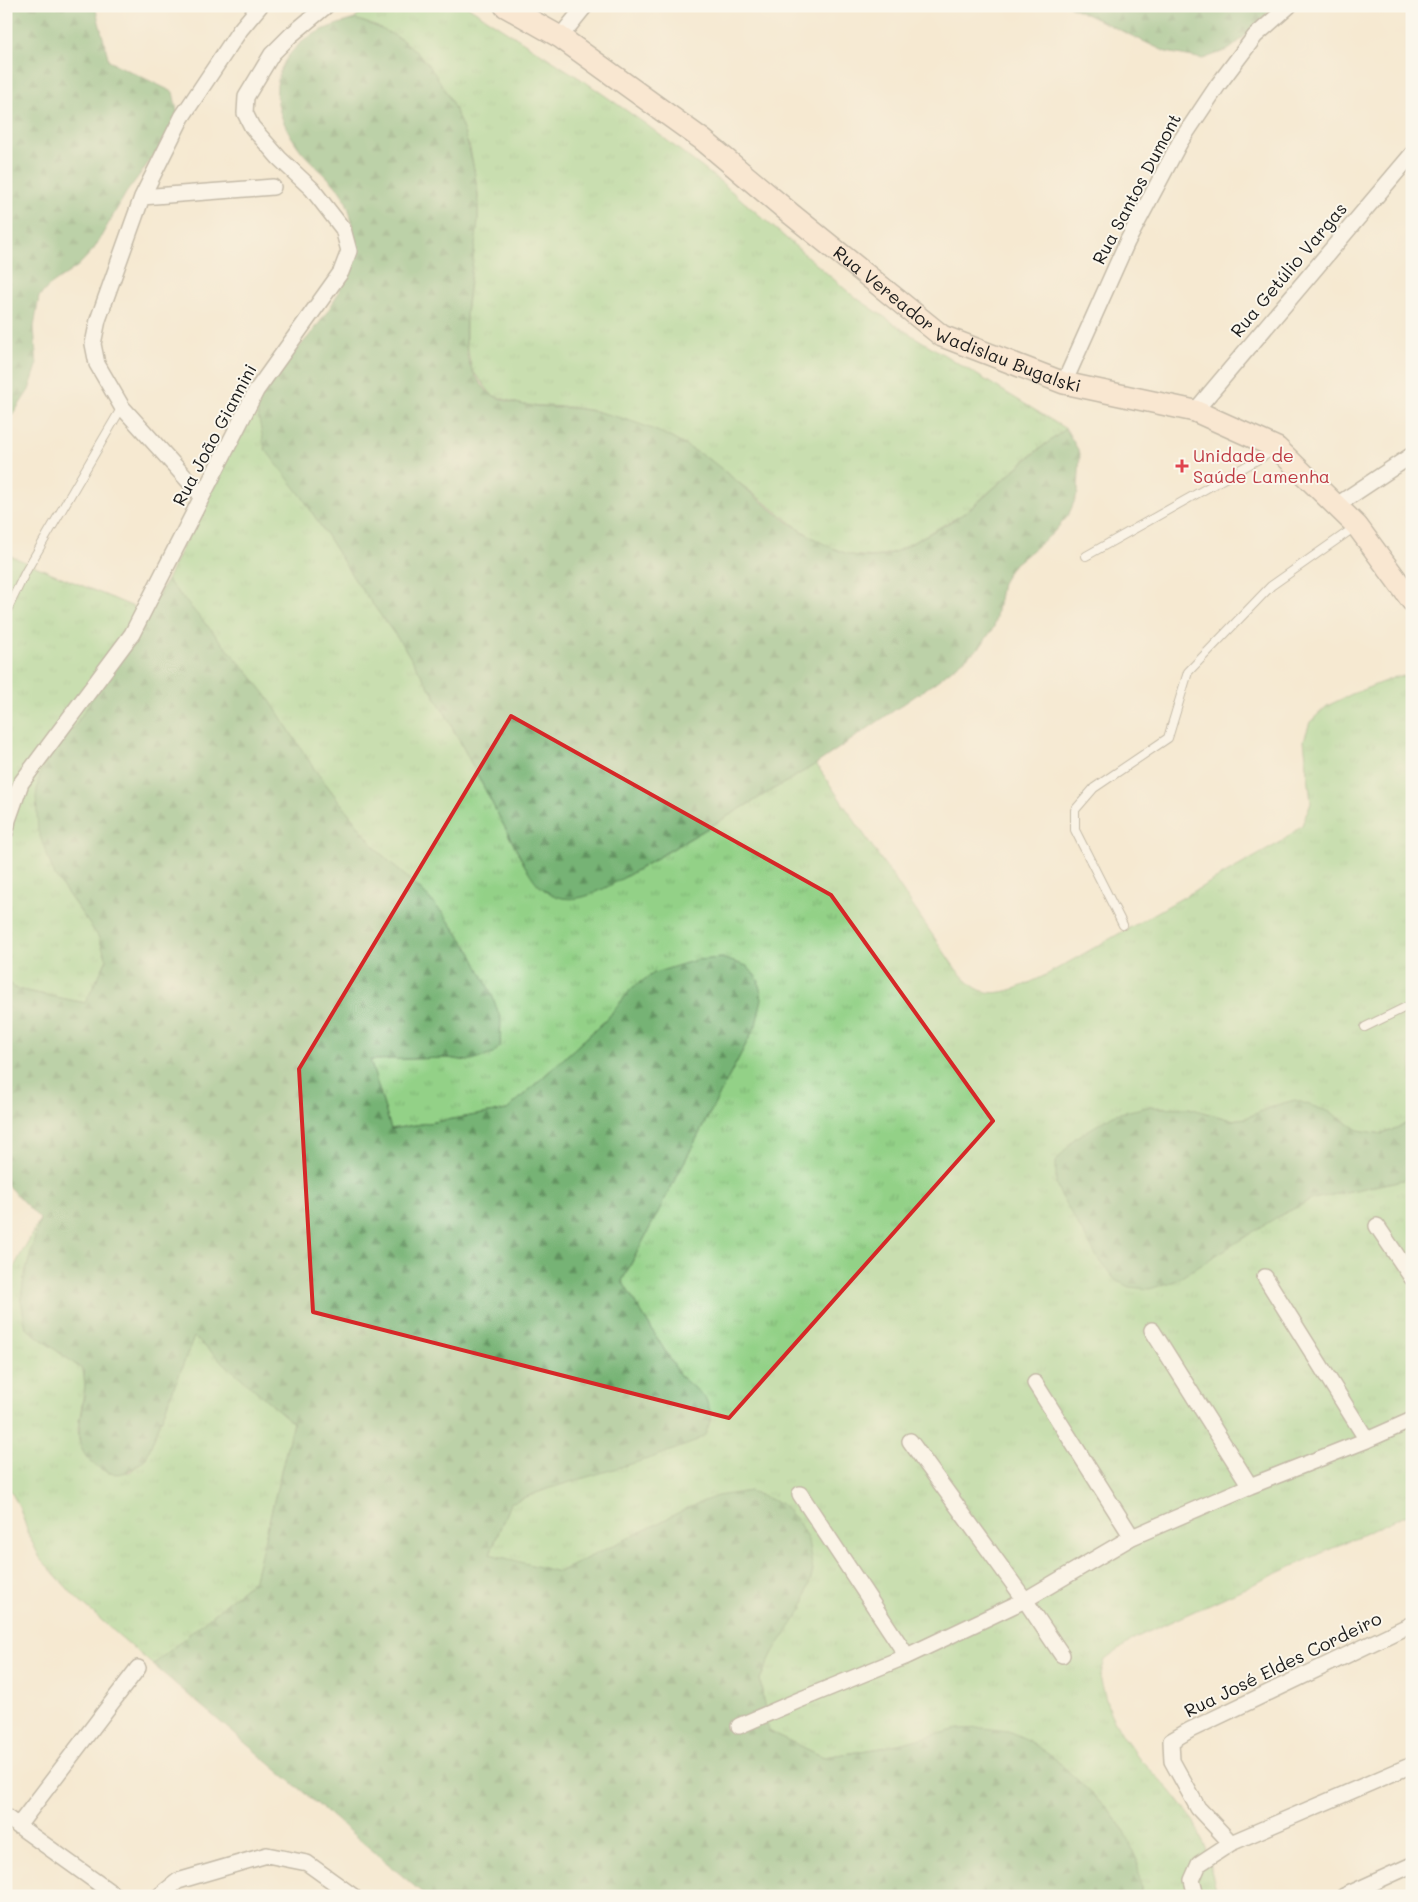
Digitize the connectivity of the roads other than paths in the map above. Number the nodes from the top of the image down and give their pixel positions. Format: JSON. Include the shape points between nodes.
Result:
{"nodes":[{"id":1,"x":260,"y":6,"type":"edge"},
{"id":2,"x":326,"y":6,"type":"edge"},
{"id":3,"x":505,"y":6,"type":"edge"},
{"id":4,"x":585,"y":6,"type":"edge"},
{"id":5,"x":1288,"y":6,"type":"edge"},
{"id":6,"x":560,"y":37,"type":"junction"},
{"id":7,"x":1412,"y":154,"type":"edge"},
{"id":8,"x":273,"y":187,"type":"dead end"},
{"id":9,"x":142,"y":197,"type":"junction"},
{"id":10,"x":1064,"y":383,"type":"junction"},
{"id":11,"x":122,"y":407,"type":"junction"},
{"id":12,"x":1196,"y":411,"type":"junction"},
{"id":13,"x":1277,"y":448,"type":"junction"},
{"id":14,"x":1412,"y":455,"type":"edge"},
{"id":15,"x":202,"y":496,"type":"junction"},
{"id":16,"x":1337,"y":506,"type":"junction"},
{"id":17,"x":1357,"y":526,"type":"junction"},
{"id":18,"x":1086,"y":556,"type":"dead end"},
{"id":19,"x":1412,"y":601,"type":"edge"},
{"id":20,"x":6,"y":612,"type":"edge"},
{"id":21,"x":6,"y":831,"type":"edge"},
{"id":22,"x":1123,"y":925,"type":"dead end"},
{"id":23,"x":1412,"y":1004,"type":"edge"},
{"id":24,"x":1365,"y":1027,"type":"dead end"},
{"id":25,"x":1377,"y":1226,"type":"dead end"},
{"id":26,"x":1265,"y":1277,"type":"dead end"},
{"id":27,"x":1412,"y":1278,"type":"edge"},
{"id":28,"x":1152,"y":1330,"type":"dead end"},
{"id":29,"x":1035,"y":1383,"type":"dead end"},
{"id":30,"x":1412,"y":1420,"type":"edge"},
{"id":31,"x":1367,"y":1440,"type":"junction"},
{"id":32,"x":910,"y":1441,"type":"dead end"},
{"id":33,"x":1250,"y":1486,"type":"junction"},
{"id":34,"x":800,"y":1494,"type":"dead end"},
{"id":35,"x":1132,"y":1537,"type":"junction"},
{"id":36,"x":1025,"y":1600,"type":"junction"},
{"id":37,"x":1412,"y":1624,"type":"edge"},
{"id":38,"x":1062,"y":1655,"type":"dead end"},
{"id":39,"x":907,"y":1656,"type":"junction"},
{"id":40,"x":138,"y":1668,"type":"dead end"},
{"id":41,"x":739,"y":1726,"type":"dead end"},
{"id":42,"x":1412,"y":1765,"type":"edge"},
{"id":43,"x":12,"y":1822,"type":"edge"},
{"id":44,"x":1231,"y":1843,"type":"junction"},
{"id":45,"x":1412,"y":1865,"type":"edge"},
{"id":46,"x":116,"y":1896,"type":"edge"},
{"id":47,"x":159,"y":1896,"type":"edge"},
{"id":48,"x":353,"y":1896,"type":"edge"},
{"id":49,"x":1196,"y":1896,"type":"edge"},
{"id":50,"x":1344,"y":1896,"type":"edge"}],
"edges":[{"from":1,"to":9,"type":"street","via":[[240,30],[182,117]]},
{"from":2,"to":15,"type":"street","name":"Rua João Giannini","via":[[272,54],[246,97],[245,114],[252,127],[312,189],[344,229],[349,251],[341,272],[256,391]]},
{"from":3,"to":6,"type":"main road","name":"Rua Vereador Wadislau Bugalski"},
{"from":4,"to":6,"type":"street"},
{"from":5,"to":10,"type":"street","name":"Rua Santos Dumont","via":[[1255,36],[1180,142],[1127,242]]},
{"from":6,"to":10,"type":"main road","name":"Rua Vereador Wadislau Bugalski","via":[[703,140],[942,336]]},
{"from":7,"to":12,"type":"street","name":"Rua Getúlio Vargas"},
{"from":8,"to":9,"type":"street"},
{"from":9,"to":11,"type":"street","via":[[98,320],[93,344],[97,364]]},
{"from":10,"to":12,"type":"main road","name":"Rua Vereador Wadislau Bugalski"},
{"from":11,"to":15,"type":"street"},
{"from":11,"to":20,"type":"lane","via":[[26,570]]},
{"from":12,"to":13,"type":"main road","name":"Rua Vereador Wadislau Bugalski"},
{"from":13,"to":16,"type":"main road","name":"Rua Vereador Wadislau Bugalski"},
{"from":13,"to":18,"type":"lane"},
{"from":14,"to":16,"type":"street"},
{"from":15,"to":21,"type":"street","name":"Rua João Giannini","via":[[132,634],[21,783]]},
{"from":16,"to":17,"type":"main road","name":"Rua Vereador Wadislau Bugalski"},
{"from":17,"to":19,"type":"main road","name":"Rua Vereador Wadislau Bugalski"},
{"from":17,"to":22,"type":"lane","via":[[1271,586],[1188,672],[1168,738],[1094,788],[1075,810],[1075,830]]},
{"from":23,"to":24,"type":"lane"},
{"from":25,"to":27,"type":"street"},
{"from":26,"to":31,"type":"street"},
{"from":28,"to":33,"type":"street"},
{"from":29,"to":35,"type":"street"},
{"from":30,"to":31,"type":"street"},
{"from":31,"to":33,"type":"street"},
{"from":32,"to":36,"type":"street"},
{"from":33,"to":35,"type":"street"},
{"from":34,"to":39,"type":"street"},
{"from":35,"to":36,"type":"street"},
{"from":36,"to":38,"type":"street"},
{"from":36,"to":39,"type":"street"},
{"from":37,"to":44,"type":"street","name":"Rua José Eldes Cordeiro","via":[[1171,1741],[1172,1761],[1198,1808]]},
{"from":39,"to":41,"type":"street"},
{"from":40,"to":43,"type":"street"},
{"from":42,"to":44,"type":"street"},
{"from":43,"to":46,"type":"street"},
{"from":44,"to":49,"type":"street","via":[[1199,1864],[1192,1880]]},
{"from":45,"to":50,"type":"street"},
{"from":47,"to":48,"type":"street","via":[[178,1882],[267,1855],[307,1863]]}]}
